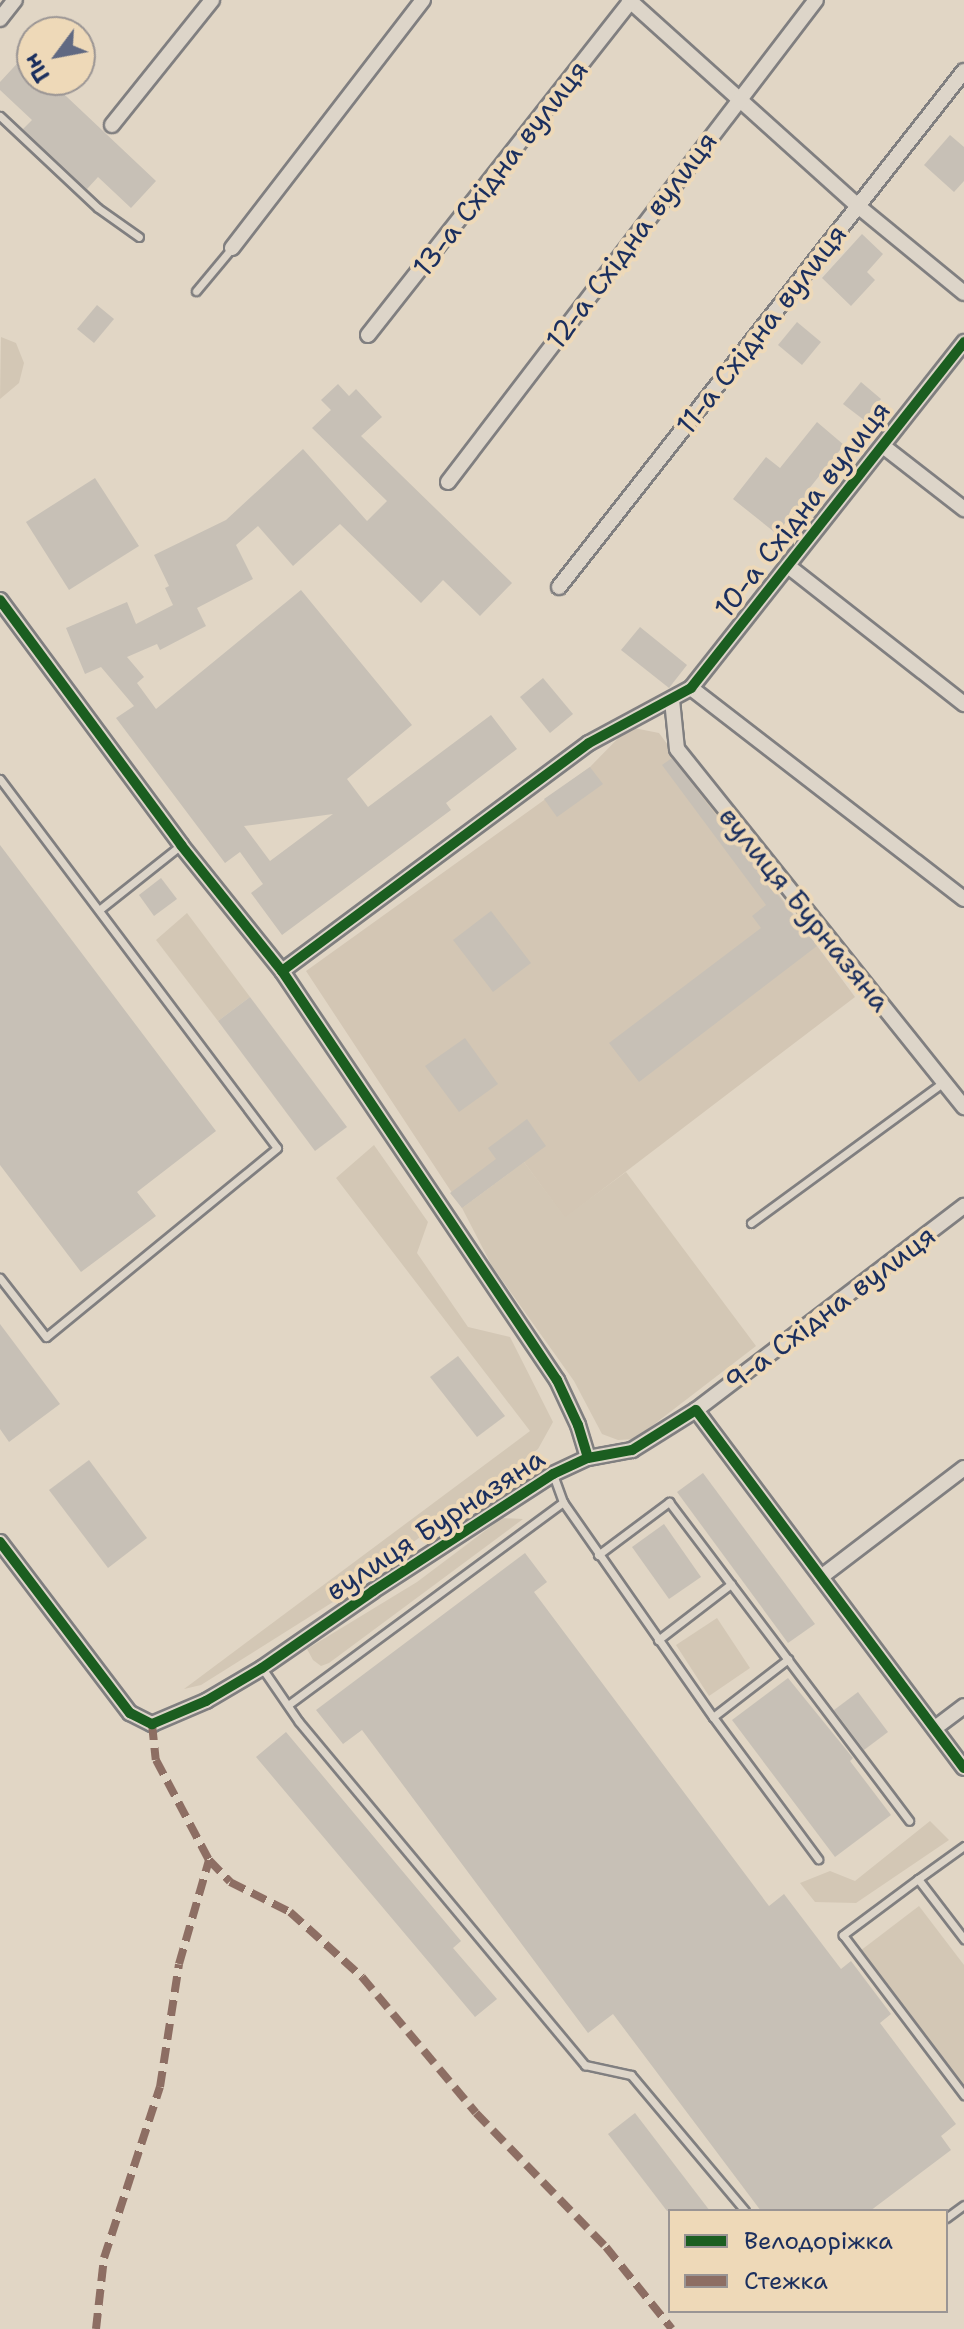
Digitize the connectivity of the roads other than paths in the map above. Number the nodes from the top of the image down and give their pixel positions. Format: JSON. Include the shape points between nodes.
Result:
{"nodes":[{"id":1,"x":15,"y":0,"type":"edge"},
{"id":2,"x":212,"y":0,"type":"edge"},
{"id":3,"x":423,"y":0,"type":"edge"},
{"id":4,"x":630,"y":0,"type":"edge"},
{"id":5,"x":816,"y":0,"type":"edge"},
{"id":6,"x":0,"y":19,"type":"edge"},
{"id":7,"x":964,"y":71,"type":"edge"},
{"id":8,"x":738,"y":100,"type":"junction"},
{"id":9,"x":0,"y":116,"type":"edge"},
{"id":10,"x":112,"y":125,"type":"dead end"},
{"id":11,"x":858,"y":206,"type":"junction"},
{"id":12,"x":139,"y":237,"type":"dead end"},
{"id":13,"x":232,"y":248,"type":"joint"},
{"id":14,"x":196,"y":291,"type":"dead end"},
{"id":15,"x":964,"y":293,"type":"edge"},
{"id":16,"x":368,"y":335,"type":"dead end"},
{"id":17,"x":964,"y":342,"type":"edge"},
{"id":18,"x":883,"y":446,"type":"junction"},
{"id":19,"x":448,"y":482,"type":"dead end"},
{"id":20,"x":964,"y":509,"type":"edge"},
{"id":21,"x":788,"y":566,"type":"junction"},
{"id":22,"x":559,"y":587,"type":"dead end"},
{"id":23,"x":0,"y":600,"type":"edge"},
{"id":24,"x":691,"y":688,"type":"junction"},
{"id":25,"x":672,"y":700,"type":"junction"},
{"id":26,"x":964,"y":704,"type":"edge"},
{"id":27,"x":0,"y":779,"type":"edge"},
{"id":28,"x":181,"y":845,"type":"junction"},
{"id":29,"x":964,"y":899,"type":"edge"},
{"id":30,"x":99,"y":910,"type":"junction"},
{"id":31,"x":282,"y":971,"type":"junction"},
{"id":32,"x":944,"y":1082,"type":"junction"},
{"id":33,"x":964,"y":1107,"type":"edge"},
{"id":34,"x":964,"y":1206,"type":"edge"},
{"id":35,"x":751,"y":1223,"type":"dead end"},
{"id":36,"x":0,"y":1278,"type":"edge"},
{"id":37,"x":696,"y":1410,"type":"junction"},
{"id":38,"x":588,"y":1458,"type":"junction"},
{"id":39,"x":964,"y":1468,"type":"edge"},
{"id":40,"x":553,"y":1474,"type":"junction"},
{"id":41,"x":563,"y":1502,"type":"junction"},
{"id":42,"x":0,"y":1542,"type":"edge"},
{"id":43,"x":598,"y":1555,"type":"junction"},
{"id":44,"x":821,"y":1577,"type":"junction"},
{"id":45,"x":731,"y":1584,"type":"junction"},
{"id":46,"x":658,"y":1640,"type":"junction"},
{"id":47,"x":788,"y":1659,"type":"junction"},
{"id":48,"x":262,"y":1668,"type":"junction"},
{"id":49,"x":288,"y":1705,"type":"junction"},
{"id":50,"x":964,"y":1706,"type":"edge"},
{"id":51,"x":713,"y":1717,"type":"junction"},
{"id":52,"x":935,"y":1728,"type":"junction"},
{"id":53,"x":964,"y":1768,"type":"edge"},
{"id":54,"x":909,"y":1821,"type":"dead end"},
{"id":55,"x":964,"y":1846,"type":"edge"},
{"id":56,"x":818,"y":1859,"type":"dead end"},
{"id":57,"x":918,"y":1879,"type":"junction"},
{"id":58,"x":964,"y":1939,"type":"edge"},
{"id":59,"x":964,"y":2095,"type":"edge"},
{"id":60,"x":743,"y":2209,"type":"edge"}],
"edges":[{"from":1,"to":6,"type":"street"},
{"from":2,"to":10,"type":"street"},
{"from":3,"to":13,"type":"street"},
{"from":4,"to":8,"type":"street"},
{"from":4,"to":16,"type":"street","name":"13-а Східна вулиця"},
{"from":5,"to":8,"type":"street","name":"12-а Східна вулиця"},
{"from":7,"to":11,"type":"street","name":"11-а Східна вулиця"},
{"from":8,"to":11,"type":"street"},
{"from":8,"to":19,"type":"street","name":"12-а Східна вулиця"},
{"from":9,"to":12,"type":"lane","via":[[98,208]]},
{"from":11,"to":15,"type":"street"},
{"from":11,"to":22,"type":"street","name":"11-а Східна вулиця"},
{"from":13,"to":14,"type":"lane"},
{"from":17,"to":18,"type":"street","name":"10-а Східна вулиця"},
{"from":18,"to":20,"type":"street"},
{"from":18,"to":21,"type":"street","name":"10-а Східна вулиця"},
{"from":21,"to":24,"type":"street","name":"10-а Східна вулиця"},
{"from":21,"to":26,"type":"street"},
{"from":23,"to":28,"type":"street"},
{"from":24,"to":25,"type":"street","name":"10-а Східна вулиця"},
{"from":24,"to":29,"type":"street"},
{"from":25,"to":31,"type":"street","name":"10-а Східна вулиця","via":[[589,743]]},
{"from":25,"to":32,"type":"street","name":"вулиця Бурназяна","via":[[677,749]]},
{"from":27,"to":30,"type":"lane"},
{"from":28,"to":30,"type":"lane"},
{"from":28,"to":31,"type":"street"},
{"from":30,"to":36,"type":"lane","via":[[277,1148],[46,1337]]},
{"from":31,"to":38,"type":"street","via":[[557,1380]]},
{"from":32,"to":33,"type":"street","name":"вулиця Бурназяна"},
{"from":32,"to":35,"type":"lane"},
{"from":34,"to":37,"type":"street","name":"9-а Східна вулиця"},
{"from":37,"to":38,"type":"street","name":"вулиця Бурназяна","via":[[632,1450]]},
{"from":37,"to":44,"type":"street"},
{"from":38,"to":40,"type":"street","name":"вулиця Бурназяна"},
{"from":39,"to":44,"type":"street"},
{"from":40,"to":41,"type":"lane"},
{"from":40,"to":48,"type":"street","name":"вулиця Бурназяна"},
{"from":41,"to":43,"type":"lane"},
{"from":41,"to":49,"type":"lane"},
{"from":42,"to":48,"type":"street","name":"вулиця Бурназяна","via":[[130,1713],[144,1722],[158,1722],[206,1701]]},
{"from":43,"to":45,"type":"lane","via":[[669,1502]]},
{"from":43,"to":46,"type":"lane"},
{"from":44,"to":52,"type":"street"},
{"from":45,"to":46,"type":"lane"},
{"from":45,"to":47,"type":"lane"},
{"from":46,"to":51,"type":"lane"},
{"from":47,"to":51,"type":"lane"},
{"from":47,"to":54,"type":"lane"},
{"from":48,"to":49,"type":"lane"},
{"from":49,"to":60,"type":"lane","via":[[585,2065],[631,2075]]},
{"from":50,"to":52,"type":"street"},
{"from":51,"to":56,"type":"lane"},
{"from":52,"to":53,"type":"street"},
{"from":55,"to":57,"type":"lane"},
{"from":57,"to":58,"type":"lane"},
{"from":57,"to":59,"type":"lane","via":[[843,1935]]}]}
